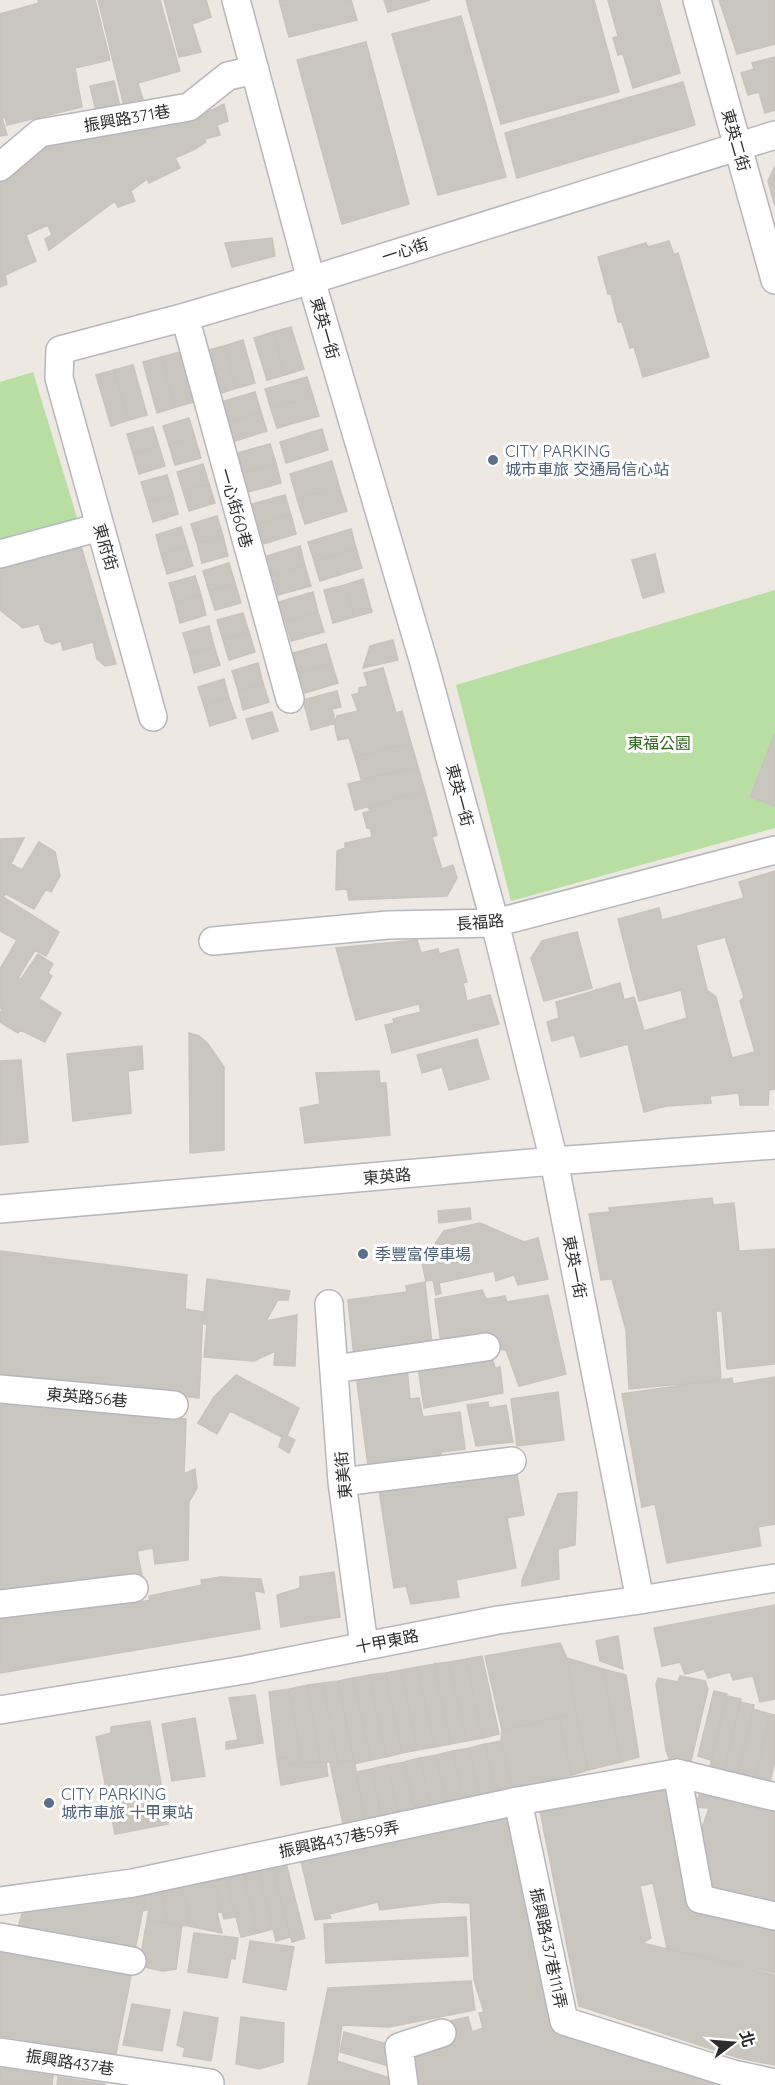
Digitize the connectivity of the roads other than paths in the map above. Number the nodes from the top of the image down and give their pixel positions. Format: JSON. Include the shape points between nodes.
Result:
{"nodes":[{"id":1,"x":237,"y":0,"type":"edge"},
{"id":2,"x":697,"y":0,"type":"edge"},
{"id":3,"x":255,"y":70,"type":"junction"},
{"id":4,"x":775,"y":135,"type":"edge"},
{"id":5,"x":738,"y":146,"type":"junction"},
{"id":6,"x":0,"y":167,"type":"edge"},
{"id":7,"x":310,"y":280,"type":"junction"},
{"id":8,"x":775,"y":280,"type":"edge"},
{"id":9,"x":185,"y":317,"type":"junction"},
{"id":10,"x":59,"y":378,"type":"joint"},
{"id":11,"x":100,"y":527,"type":"junction"},
{"id":12,"x":0,"y":554,"type":"edge"},
{"id":13,"x":290,"y":699,"type":"dead end"},
{"id":14,"x":153,"y":717,"type":"dead end"},
{"id":15,"x":775,"y":850,"type":"edge"},
{"id":16,"x":495,"y":923,"type":"junction"},
{"id":17,"x":213,"y":940,"type":"dead end"},
{"id":18,"x":775,"y":1145,"type":"edge"},
{"id":19,"x":554,"y":1161,"type":"junction"},
{"id":20,"x":0,"y":1209,"type":"edge"},
{"id":21,"x":329,"y":1304,"type":"dead end"},
{"id":22,"x":486,"y":1347,"type":"dead end"},
{"id":23,"x":334,"y":1369,"type":"junction"},
{"id":24,"x":0,"y":1389,"type":"edge"},
{"id":25,"x":174,"y":1405,"type":"dead end"},
{"id":26,"x":512,"y":1461,"type":"dead end"},
{"id":27,"x":342,"y":1482,"type":"junction"},
{"id":28,"x":775,"y":1578,"type":"edge"},
{"id":29,"x":134,"y":1588,"type":"dead end"},
{"id":30,"x":640,"y":1600,"type":"junction"},
{"id":31,"x":0,"y":1604,"type":"edge"},
{"id":32,"x":364,"y":1645,"type":"junction"},
{"id":33,"x":0,"y":1710,"type":"edge"},
{"id":34,"x":677,"y":1773,"type":"junction"},
{"id":35,"x":775,"y":1797,"type":"edge"},
{"id":36,"x":518,"y":1801,"type":"junction"},
{"id":37,"x":0,"y":1901,"type":"edge"},
{"id":38,"x":775,"y":1916,"type":"edge"},
{"id":39,"x":0,"y":1937,"type":"edge"},
{"id":40,"x":132,"y":1961,"type":"dead end"},
{"id":41,"x":442,"y":2033,"type":"dead end"},
{"id":42,"x":0,"y":2052,"type":"edge"},
{"id":43,"x":775,"y":2083,"type":"edge"},
{"id":44,"x":210,"y":2085,"type":"edge"},
{"id":45,"x":405,"y":2085,"type":"edge"}],
"edges":[{"from":1,"to":3,"type":"street","name":"東英一街"},
{"from":2,"to":5,"type":"street","name":"東英二街"},
{"from":3,"to":6,"type":"street","name":"振興路371巷","via":[[228,76],[189,107],[40,133]]},
{"from":3,"to":7,"type":"street","name":"東英一街"},
{"from":4,"to":5,"type":"street","name":"一心街"},
{"from":5,"to":7,"type":"street","name":"一心街"},
{"from":5,"to":8,"type":"street","name":"東英二街"},
{"from":7,"to":9,"type":"street","name":"一心街"},
{"from":7,"to":16,"type":"street","name":"東英一街","via":[[424,663]]},
{"from":9,"to":10,"type":"street","name":"一心街","via":[[60,350]]},
{"from":9,"to":13,"type":"street","name":"一心街60巷"},
{"from":10,"to":11,"type":"street","name":"東府街"},
{"from":11,"to":12,"type":"street"},
{"from":11,"to":14,"type":"street","name":"東府街"},
{"from":15,"to":16,"type":"street","name":"長福路"},
{"from":16,"to":17,"type":"street","name":"長福路","via":[[388,925]]},
{"from":16,"to":19,"type":"street","name":"東英一街"},
{"from":18,"to":19,"type":"street","name":"東英路"},
{"from":19,"to":20,"type":"street","name":"東英路"},
{"from":19,"to":30,"type":"street","name":"東英一街"},
{"from":21,"to":23,"type":"street","name":"東美街"},
{"from":22,"to":23,"type":"street"},
{"from":23,"to":27,"type":"street","name":"東美街"},
{"from":24,"to":25,"type":"street","name":"東英路56巷"},
{"from":26,"to":27,"type":"street"},
{"from":27,"to":32,"type":"street","name":"東美街"},
{"from":28,"to":30,"type":"street","name":"十甲東路"},
{"from":29,"to":31,"type":"street"},
{"from":30,"to":32,"type":"street","name":"十甲東路","via":[[498,1620]]},
{"from":32,"to":33,"type":"street","name":"十甲東路","via":[[244,1670]]},
{"from":34,"to":35,"type":"street","name":"振興路437巷59弄"},
{"from":34,"to":36,"type":"street","name":"振興路437巷59弄"},
{"from":34,"to":38,"type":"street","via":[[700,1899]]},
{"from":36,"to":37,"type":"street","name":"振興路437巷59弄","via":[[134,1883]]},
{"from":36,"to":43,"type":"street","name":"振興路437巷111弄","via":[[564,2021],[733,2074]]},
{"from":39,"to":40,"type":"street"},
{"from":41,"to":45,"type":"street","via":[[399,2047]]},
{"from":42,"to":44,"type":"street","name":"振興路437巷"}]}
